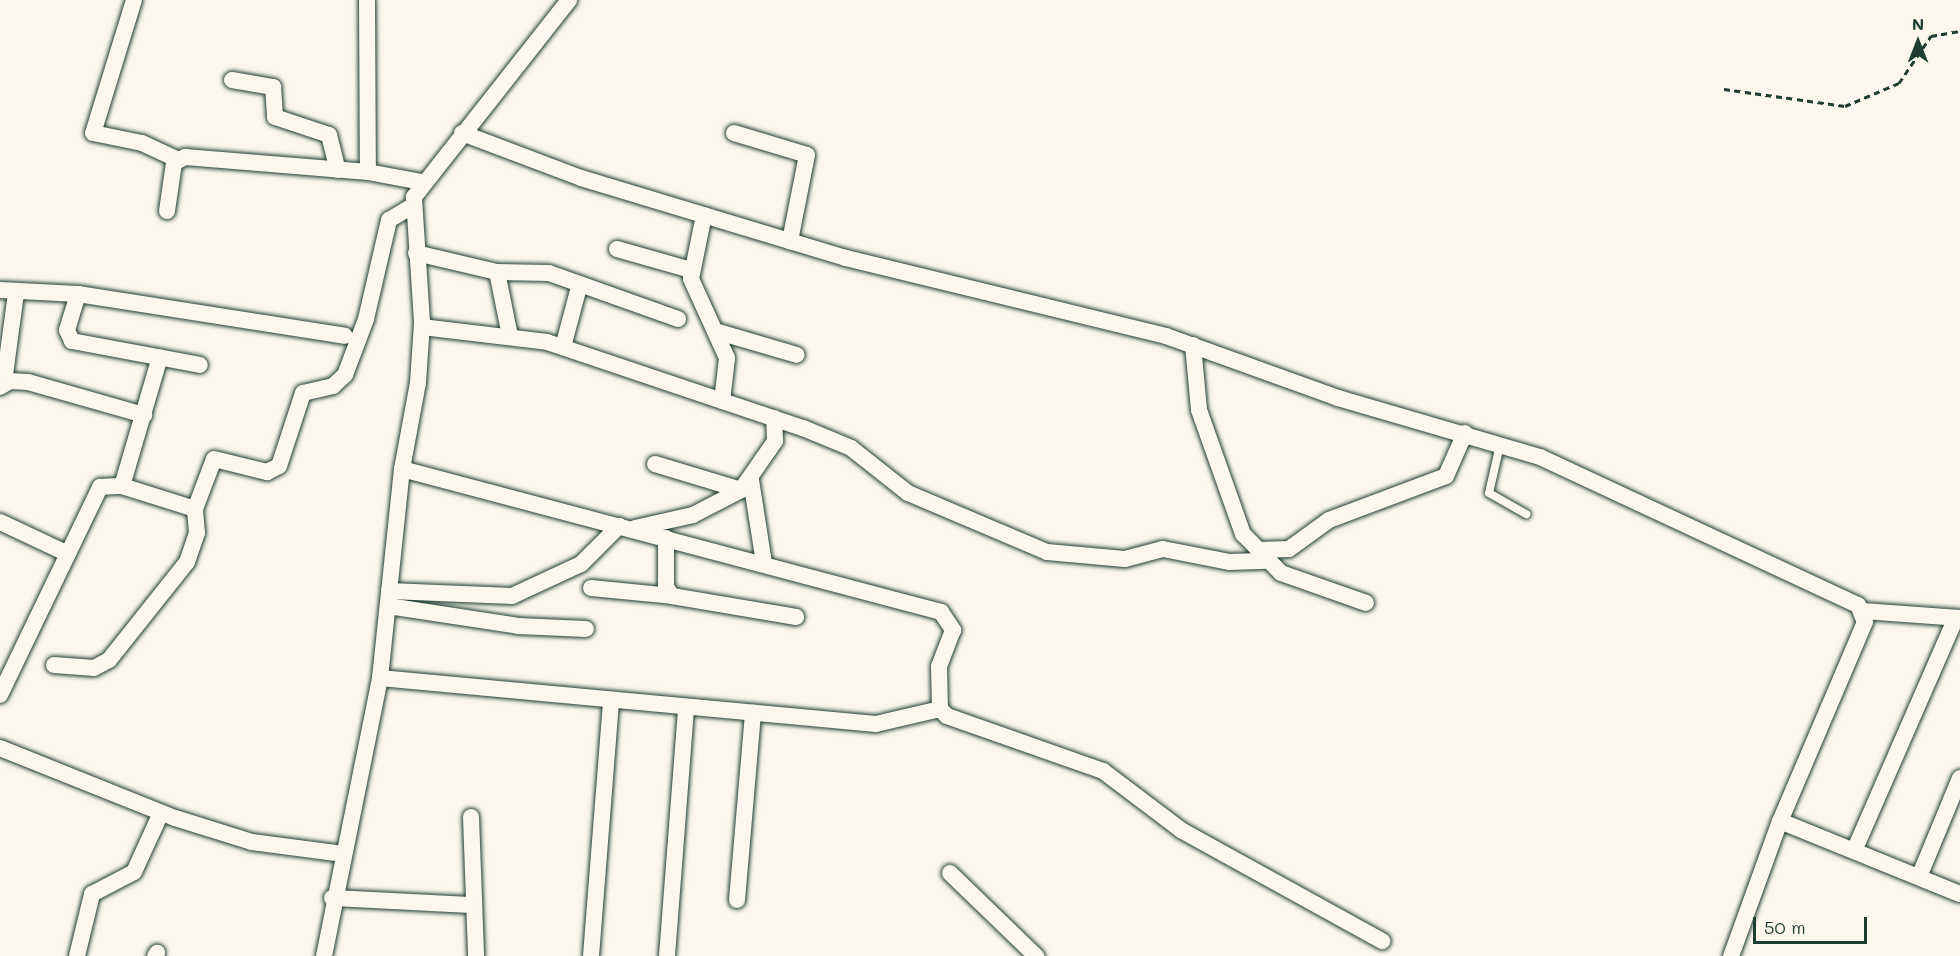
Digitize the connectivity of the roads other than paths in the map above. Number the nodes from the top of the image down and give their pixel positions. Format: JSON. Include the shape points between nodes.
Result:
{"nodes":[{"id":1,"x":134,"y":0,"type":"edge"},
{"id":2,"x":367,"y":0,"type":"edge"},
{"id":3,"x":570,"y":0,"type":"edge"},
{"id":4,"x":232,"y":80,"type":"dead end"},
{"id":5,"x":462,"y":133,"type":"junction"},
{"id":6,"x":734,"y":133,"type":"dead end"},
{"id":7,"x":177,"y":159,"type":"junction"},
{"id":8,"x":338,"y":170,"type":"junction"},
{"id":9,"x":368,"y":172,"type":"junction"},
{"id":10,"x":422,"y":182,"type":"junction"},
{"id":11,"x":414,"y":206,"type":"junction"},
{"id":12,"x":167,"y":211,"type":"dead end"},
{"id":13,"x":704,"y":215,"type":"junction"},
{"id":14,"x":790,"y":241,"type":"junction"},
{"id":15,"x":617,"y":249,"type":"dead end"},
{"id":16,"x":416,"y":253,"type":"junction"},
{"id":17,"x":691,"y":270,"type":"junction"},
{"id":18,"x":497,"y":272,"type":"junction"},
{"id":19,"x":579,"y":287,"type":"junction"},
{"id":20,"x":8,"y":291,"type":"edge"},
{"id":21,"x":78,"y":294,"type":"junction"},
{"id":22,"x":678,"y":319,"type":"dead end"},
{"id":23,"x":422,"y":327,"type":"junction"},
{"id":24,"x":715,"y":331,"type":"junction"},
{"id":25,"x":345,"y":336,"type":"dead end"},
{"id":26,"x":510,"y":336,"type":"junction"},
{"id":27,"x":1193,"y":345,"type":"junction"},
{"id":28,"x":563,"y":347,"type":"junction"},
{"id":29,"x":797,"y":355,"type":"dead end"},
{"id":30,"x":160,"y":357,"type":"junction"},
{"id":31,"x":200,"y":364,"type":"dead end"},
{"id":32,"x":2,"y":385,"type":"edge"},
{"id":33,"x":722,"y":401,"type":"junction"},
{"id":34,"x":144,"y":416,"type":"junction"},
{"id":35,"x":774,"y":418,"type":"junction"},
{"id":36,"x":803,"y":428,"type":"junction"},
{"id":37,"x":1465,"y":433,"type":"junction"},
{"id":38,"x":775,"y":441,"type":"junction"},
{"id":39,"x":1500,"y":444,"type":"junction"},
{"id":40,"x":655,"y":464,"type":"dead end"},
{"id":41,"x":402,"y":469,"type":"junction"},
{"id":42,"x":746,"y":485,"type":"junction"},
{"id":43,"x":122,"y":486,"type":"junction"},
{"id":44,"x":195,"y":508,"type":"junction"},
{"id":45,"x":1526,"y":513,"type":"dead end"},
{"id":46,"x":586,"y":517,"type":"junction"},
{"id":47,"x":0,"y":522,"type":"edge"},
{"id":48,"x":626,"y":527,"type":"junction"},
{"id":49,"x":666,"y":538,"type":"junction"},
{"id":50,"x":597,"y":550,"type":"junction"},
{"id":51,"x":68,"y":554,"type":"junction"},
{"id":52,"x":1262,"y":556,"type":"junction"},
{"id":53,"x":764,"y":563,"type":"junction"},
{"id":54,"x":591,"y":588,"type":"dead end"},
{"id":55,"x":672,"y":596,"type":"junction"},
{"id":56,"x":389,"y":598,"type":"junction"},
{"id":57,"x":1366,"y":603,"type":"dead end"},
{"id":58,"x":1863,"y":611,"type":"junction"},
{"id":59,"x":796,"y":617,"type":"dead end"},
{"id":60,"x":1958,"y":618,"type":"edge"},
{"id":61,"x":586,"y":629,"type":"dead end"},
{"id":62,"x":54,"y":665,"type":"dead end"},
{"id":63,"x":380,"y":678,"type":"junction"},
{"id":64,"x":0,"y":695,"type":"edge"},
{"id":65,"x":610,"y":700,"type":"junction"},
{"id":66,"x":686,"y":707,"type":"junction"},
{"id":67,"x":940,"y":710,"type":"junction"},
{"id":68,"x":753,"y":713,"type":"junction"},
{"id":69,"x":0,"y":748,"type":"edge"},
{"id":70,"x":1960,"y":778,"type":"edge"},
{"id":71,"x":161,"y":813,"type":"junction"},
{"id":72,"x":471,"y":817,"type":"dead end"},
{"id":73,"x":1780,"y":821,"type":"junction"},
{"id":74,"x":1854,"y":851,"type":"junction"},
{"id":75,"x":343,"y":854,"type":"junction"},
{"id":76,"x":950,"y":873,"type":"dead end"},
{"id":77,"x":1919,"y":877,"type":"junction"},
{"id":78,"x":1960,"y":894,"type":"edge"},
{"id":79,"x":332,"y":898,"type":"junction"},
{"id":80,"x":737,"y":900,"type":"dead end"},
{"id":81,"x":472,"y":905,"type":"junction"},
{"id":82,"x":1382,"y":942,"type":"dead end"},
{"id":83,"x":77,"y":956,"type":"edge"},
{"id":84,"x":324,"y":956,"type":"edge"},
{"id":85,"x":476,"y":956,"type":"edge"},
{"id":86,"x":591,"y":956,"type":"edge"},
{"id":87,"x":667,"y":956,"type":"edge"},
{"id":88,"x":1036,"y":956,"type":"edge"},
{"id":89,"x":1731,"y":956,"type":"edge"}],
"edges":[{"from":1,"to":7,"type":"street","via":[[93,133],[141,142]]},
{"from":2,"to":9,"type":"street"},
{"from":3,"to":5,"type":"street"},
{"from":4,"to":8,"type":"street","via":[[277,90],[275,117],[318,127],[329,135]]},
{"from":5,"to":10,"type":"street"},
{"from":5,"to":13,"type":"street","via":[[580,178]]},
{"from":6,"to":14,"type":"street","via":[[807,155]]},
{"from":7,"to":8,"type":"street"},
{"from":7,"to":12,"type":"street"},
{"from":8,"to":9,"type":"street"},
{"from":9,"to":10,"type":"street"},
{"from":10,"to":11,"type":"street"},
{"from":11,"to":16,"type":"street"},
{"from":11,"to":44,"type":"street","via":[[389,220],[366,319],[339,383],[303,393],[274,471],[214,459]]},
{"from":13,"to":14,"type":"street"},
{"from":13,"to":17,"type":"street"},
{"from":14,"to":27,"type":"street"},
{"from":15,"to":17,"type":"street"},
{"from":16,"to":18,"type":"street"},
{"from":16,"to":23,"type":"street"},
{"from":17,"to":24,"type":"street","via":[[698,300]]},
{"from":18,"to":19,"type":"street","via":[[549,273]]},
{"from":18,"to":26,"type":"street"},
{"from":19,"to":22,"type":"street"},
{"from":19,"to":28,"type":"street"},
{"from":20,"to":21,"type":"street"},
{"from":20,"to":32,"type":"street"},
{"from":21,"to":25,"type":"street"},
{"from":21,"to":30,"type":"street","via":[[67,330],[72,341]]},
{"from":23,"to":26,"type":"street"},
{"from":23,"to":41,"type":"street"},
{"from":24,"to":29,"type":"street"},
{"from":24,"to":33,"type":"street","via":[[727,358]]},
{"from":26,"to":28,"type":"street"},
{"from":27,"to":37,"type":"street","via":[[1338,398]]},
{"from":27,"to":52,"type":"street","via":[[1199,410],[1238,526]]},
{"from":28,"to":33,"type":"street"},
{"from":30,"to":31,"type":"street"},
{"from":30,"to":34,"type":"street"},
{"from":32,"to":34,"type":"street","via":[[28,382]]},
{"from":33,"to":35,"type":"street"},
{"from":34,"to":43,"type":"street"},
{"from":35,"to":36,"type":"street"},
{"from":35,"to":38,"type":"street"},
{"from":36,"to":38,"type":"street"},
{"from":36,"to":52,"type":"street","via":[[851,448],[908,493],[1047,552],[1125,559],[1163,549],[1229,562]]},
{"from":37,"to":39,"type":"street"},
{"from":37,"to":52,"type":"street","via":[[1446,476],[1329,520],[1289,549]]},
{"from":38,"to":42,"type":"street"},
{"from":39,"to":45,"type":"lane","via":[[1489,494]]},
{"from":39,"to":58,"type":"street","via":[[1661,510]]},
{"from":40,"to":42,"type":"street"},
{"from":41,"to":46,"type":"street"},
{"from":41,"to":56,"type":"street"},
{"from":42,"to":48,"type":"street","via":[[693,515]]},
{"from":42,"to":53,"type":"street"},
{"from":43,"to":44,"type":"street"},
{"from":43,"to":51,"type":"street","via":[[110,483],[95,493]]},
{"from":44,"to":62,"type":"street","via":[[197,533],[187,562],[109,660],[94,668]]},
{"from":46,"to":48,"type":"street"},
{"from":46,"to":50,"type":"street"},
{"from":47,"to":51,"type":"street"},
{"from":48,"to":49,"type":"street"},
{"from":48,"to":50,"type":"street"},
{"from":49,"to":53,"type":"street"},
{"from":49,"to":55,"type":"street","via":[[666,586]]},
{"from":50,"to":56,"type":"street","via":[[581,564],[499,599]]},
{"from":51,"to":64,"type":"street"},
{"from":52,"to":57,"type":"street","via":[[1281,573]]},
{"from":53,"to":67,"type":"street","via":[[948,616],[953,630],[939,666]]},
{"from":54,"to":55,"type":"street"},
{"from":55,"to":59,"type":"street"},
{"from":56,"to":61,"type":"street","via":[[518,626]]},
{"from":56,"to":63,"type":"street"},
{"from":58,"to":60,"type":"street","via":[[1893,609]]},
{"from":58,"to":73,"type":"street","via":[[1865,622]]},
{"from":60,"to":74,"type":"street"},
{"from":63,"to":65,"type":"street"},
{"from":63,"to":75,"type":"street"},
{"from":65,"to":66,"type":"street"},
{"from":65,"to":86,"type":"street"},
{"from":66,"to":68,"type":"street"},
{"from":66,"to":87,"type":"street"},
{"from":67,"to":68,"type":"street","via":[[876,724]]},
{"from":67,"to":82,"type":"street","via":[[958,724],[1013,735],[1103,771],[1130,786],[1181,830]]},
{"from":68,"to":80,"type":"street"},
{"from":69,"to":71,"type":"street"},
{"from":70,"to":77,"type":"street"},
{"from":71,"to":75,"type":"street","via":[[252,842]]},
{"from":71,"to":83,"type":"street","via":[[134,872],[92,894]]},
{"from":72,"to":81,"type":"street"},
{"from":73,"to":74,"type":"street"},
{"from":73,"to":89,"type":"street"},
{"from":74,"to":77,"type":"street"},
{"from":75,"to":79,"type":"street"},
{"from":76,"to":88,"type":"street"},
{"from":77,"to":78,"type":"street"},
{"from":79,"to":81,"type":"street"},
{"from":79,"to":84,"type":"street"},
{"from":81,"to":85,"type":"street"}]}
